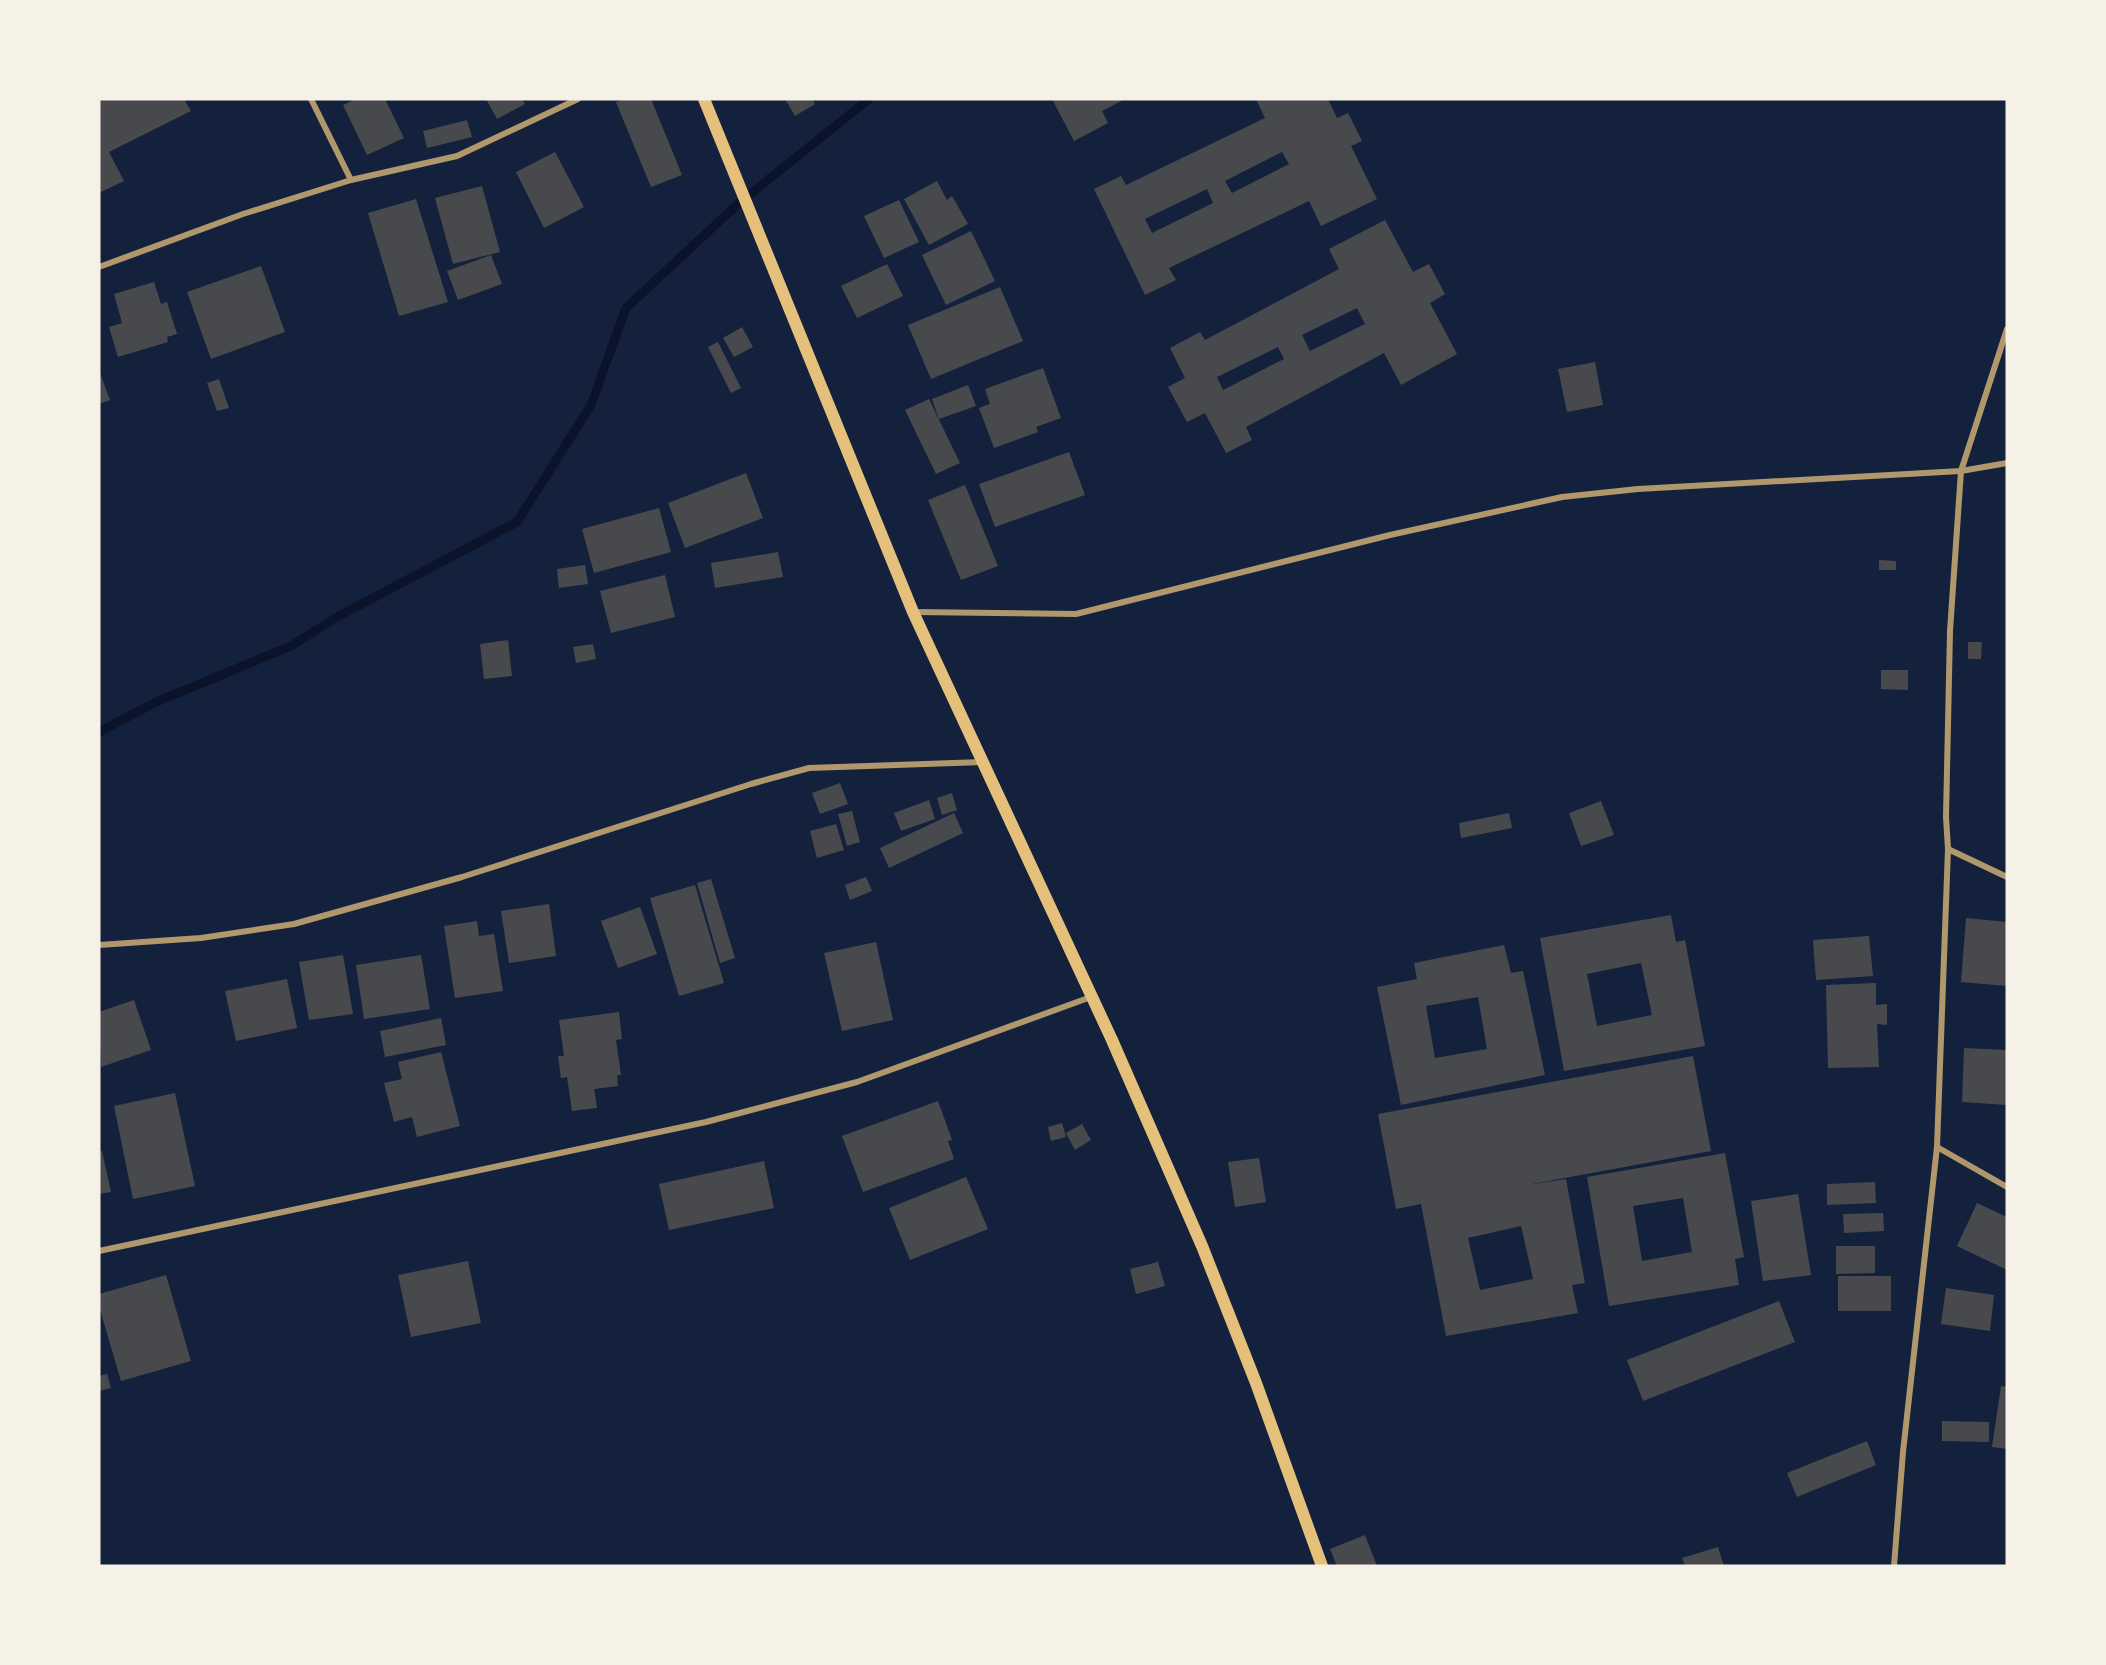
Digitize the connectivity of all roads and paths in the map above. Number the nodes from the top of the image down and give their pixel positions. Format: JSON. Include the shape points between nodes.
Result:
{"nodes":[{"id":1,"x":311,"y":99,"type":"edge"},
{"id":2,"x":578,"y":99,"type":"edge"},
{"id":3,"x":704,"y":99,"type":"edge"},
{"id":4,"x":351,"y":180,"type":"junction"},
{"id":5,"x":99,"y":267,"type":"edge"},
{"id":6,"x":2007,"y":329,"type":"edge"},
{"id":7,"x":2007,"y":463,"type":"edge"},
{"id":8,"x":1961,"y":471,"type":"junction"},
{"id":9,"x":913,"y":612,"type":"junction"},
{"id":10,"x":983,"y":762,"type":"junction"},
{"id":11,"x":1948,"y":849,"type":"junction"},
{"id":12,"x":2007,"y":878,"type":"edge"},
{"id":13,"x":99,"y":945,"type":"edge"},
{"id":14,"x":1092,"y":996,"type":"junction"},
{"id":15,"x":1937,"y":1147,"type":"junction"},
{"id":16,"x":2007,"y":1187,"type":"edge"},
{"id":17,"x":99,"y":1251,"type":"edge"},
{"id":18,"x":1322,"y":1566,"type":"edge"},
{"id":19,"x":1894,"y":1566,"type":"edge"}],
"edges":[{"from":1,"to":4,"type":"street"},
{"from":2,"to":4,"type":"street","via":[[458,156]]},
{"from":3,"to":9,"type":"main road"},
{"from":4,"to":5,"type":"street","via":[[243,214]]},
{"from":6,"to":8,"type":"street"},
{"from":7,"to":8,"type":"street"},
{"from":8,"to":9,"type":"street","via":[[1638,489],[1562,497],[1390,535],[1076,614]]},
{"from":8,"to":11,"type":"street","via":[[1950,631]]},
{"from":9,"to":10,"type":"main road"},
{"from":10,"to":13,"type":"street","via":[[809,768],[462,877],[294,924],[201,938]]},
{"from":10,"to":14,"type":"main road"},
{"from":11,"to":12,"type":"street"},
{"from":11,"to":15,"type":"street"},
{"from":14,"to":17,"type":"street","via":[[857,1082],[706,1122]]},
{"from":14,"to":18,"type":"main road","via":[[1202,1246]]},
{"from":15,"to":16,"type":"street"},
{"from":15,"to":19,"type":"street"}]}
